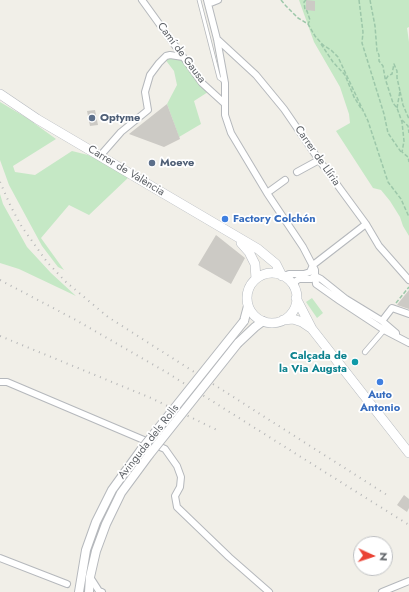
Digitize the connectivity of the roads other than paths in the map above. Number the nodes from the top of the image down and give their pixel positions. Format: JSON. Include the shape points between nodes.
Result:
{"nodes":[{"id":1,"x":142,"y":0,"type":"edge"},
{"id":2,"x":199,"y":0,"type":"edge"},
{"id":3,"x":218,"y":0,"type":"edge"},
{"id":4,"x":208,"y":2,"type":"edge"},
{"id":5,"x":217,"y":39,"type":"junction"},
{"id":6,"x":183,"y":56,"type":"junction"},
{"id":7,"x":225,"y":83,"type":"junction"},
{"id":8,"x":0,"y":94,"type":"edge"},
{"id":9,"x":224,"y":103,"type":"junction"},
{"id":10,"x":100,"y":156,"type":"junction"},
{"id":11,"x":319,"y":160,"type":"junction"},
{"id":12,"x":297,"y":172,"type":"dead end"},
{"id":13,"x":285,"y":180,"type":"dead end"},
{"id":14,"x":267,"y":193,"type":"junction"},
{"id":15,"x":366,"y":224,"type":"junction"},
{"id":16,"x":237,"y":238,"type":"junction"},
{"id":17,"x":313,"y":265,"type":"junction"},
{"id":18,"x":283,"y":276,"type":"junction"},
{"id":19,"x":316,"y":278,"type":"junction"},
{"id":20,"x":256,"y":279,"type":"junction"},
{"id":21,"x":409,"y":280,"type":"edge"},
{"id":22,"x":293,"y":286,"type":"junction"},
{"id":23,"x":296,"y":298,"type":"junction"},
{"id":24,"x":248,"y":306,"type":"junction"},
{"id":25,"x":409,"y":314,"type":"edge"},
{"id":26,"x":282,"y":320,"type":"junction"},
{"id":27,"x":382,"y":321,"type":"junction"},
{"id":28,"x":259,"y":324,"type":"junction"},
{"id":29,"x":312,"y":329,"type":"junction"},
{"id":30,"x":384,"y":330,"type":"junction"},
{"id":31,"x":396,"y":336,"type":"junction"},
{"id":32,"x":409,"y":343,"type":"edge"},
{"id":33,"x":364,"y":352,"type":"dead end"},
{"id":34,"x":0,"y":382,"type":"edge"},
{"id":35,"x":409,"y":453,"type":"edge"},
{"id":36,"x":0,"y":558,"type":"edge"},
{"id":37,"x":90,"y":577,"type":"junction"},
{"id":38,"x":409,"y":581,"type":"edge"},
{"id":39,"x":67,"y":584,"type":"dead end"},
{"id":40,"x":79,"y":592,"type":"edge"},
{"id":41,"x":88,"y":592,"type":"edge"},
{"id":42,"x":102,"y":592,"type":"edge"},
{"id":43,"x":269,"y":592,"type":"edge"},
{"id":44,"x":382,"y":592,"type":"edge"}],
"edges":[{"from":1,"to":6,"type":"street","name":"Camí de Gausa"},
{"from":2,"to":7,"type":"lane","via":[[218,78]]},
{"from":3,"to":4,"type":"street"},
{"from":4,"to":5,"type":"street"},
{"from":5,"to":7,"type":"street"},
{"from":5,"to":11,"type":"street","name":"Carrer de Llíria","via":[[256,75],[284,109]]},
{"from":6,"to":9,"type":"street","name":"Camí de Gausa","via":[[202,83]]},
{"from":6,"to":10,"type":"street","via":[[166,56],[159,63],[150,75],[145,92],[148,110],[121,132]]},
{"from":7,"to":9,"type":"street"},
{"from":8,"to":10,"type":"main road","name":"Carrer de València"},
{"from":9,"to":14,"type":"street","via":[[231,133]]},
{"from":10,"to":16,"type":"main road","name":"Carrer de València"},
{"from":11,"to":12,"type":"street"},
{"from":11,"to":15,"type":"street","name":"Carrer de Llíria"},
{"from":13,"to":14,"type":"street"},
{"from":14,"to":17,"type":"street"},
{"from":15,"to":17,"type":"street"},
{"from":15,"to":21,"type":"street","name":"Carrer de Llíria","via":[[379,246]]},
{"from":16,"to":18,"type":"main road","name":"Carrer de València","via":[[258,249],[276,264]]},
{"from":16,"to":20,"type":"main road","name":"Carrer de València","via":[[255,264]]},
{"from":17,"to":18,"type":"street","via":[[310,272]]},
{"from":17,"to":19,"type":"street"},
{"from":18,"to":20,"type":"main road","via":[[273,273],[264,274]]},
{"from":18,"to":22,"type":"main road"},
{"from":19,"to":22,"type":"street","via":[[299,279]]},
{"from":19,"to":27,"type":"street"},
{"from":19,"to":30,"type":"street","via":[[316,284]]},
{"from":20,"to":24,"type":"main road","via":[[248,291]]},
{"from":22,"to":23,"type":"main road"},
{"from":23,"to":26,"type":"main road","via":[[290,315]]},
{"from":23,"to":29,"type":"main road"},
{"from":24,"to":28,"type":"main road"},
{"from":24,"to":40,"type":"street","name":"Avinguda dels Rolls","bridge":true,"via":[[244,321],[112,490],[86,550]]},
{"from":25,"to":27,"type":"street","via":[[392,308]]},
{"from":26,"to":28,"type":"main road"},
{"from":26,"to":29,"type":"main road","via":[[293,319]]},
{"from":27,"to":31,"type":"street","via":[[396,333]]},
{"from":28,"to":37,"type":"street","name":"Avinguda dels Rolls","bridge":true,"via":[[238,343],[121,493],[96,551]]},
{"from":29,"to":35,"type":"main road"},
{"from":30,"to":31,"type":"street"},
{"from":30,"to":33,"type":"street"},
{"from":31,"to":32,"type":"street"},
{"from":34,"to":43,"type":"street","via":[[7,382],[165,449],[181,477],[180,487],[175,496],[177,507]]},
{"from":36,"to":39,"type":"street"},
{"from":37,"to":41,"type":"street","name":"Avinguda dels Rolls"},
{"from":37,"to":42,"type":"street"},
{"from":38,"to":44,"type":"street"}]}
